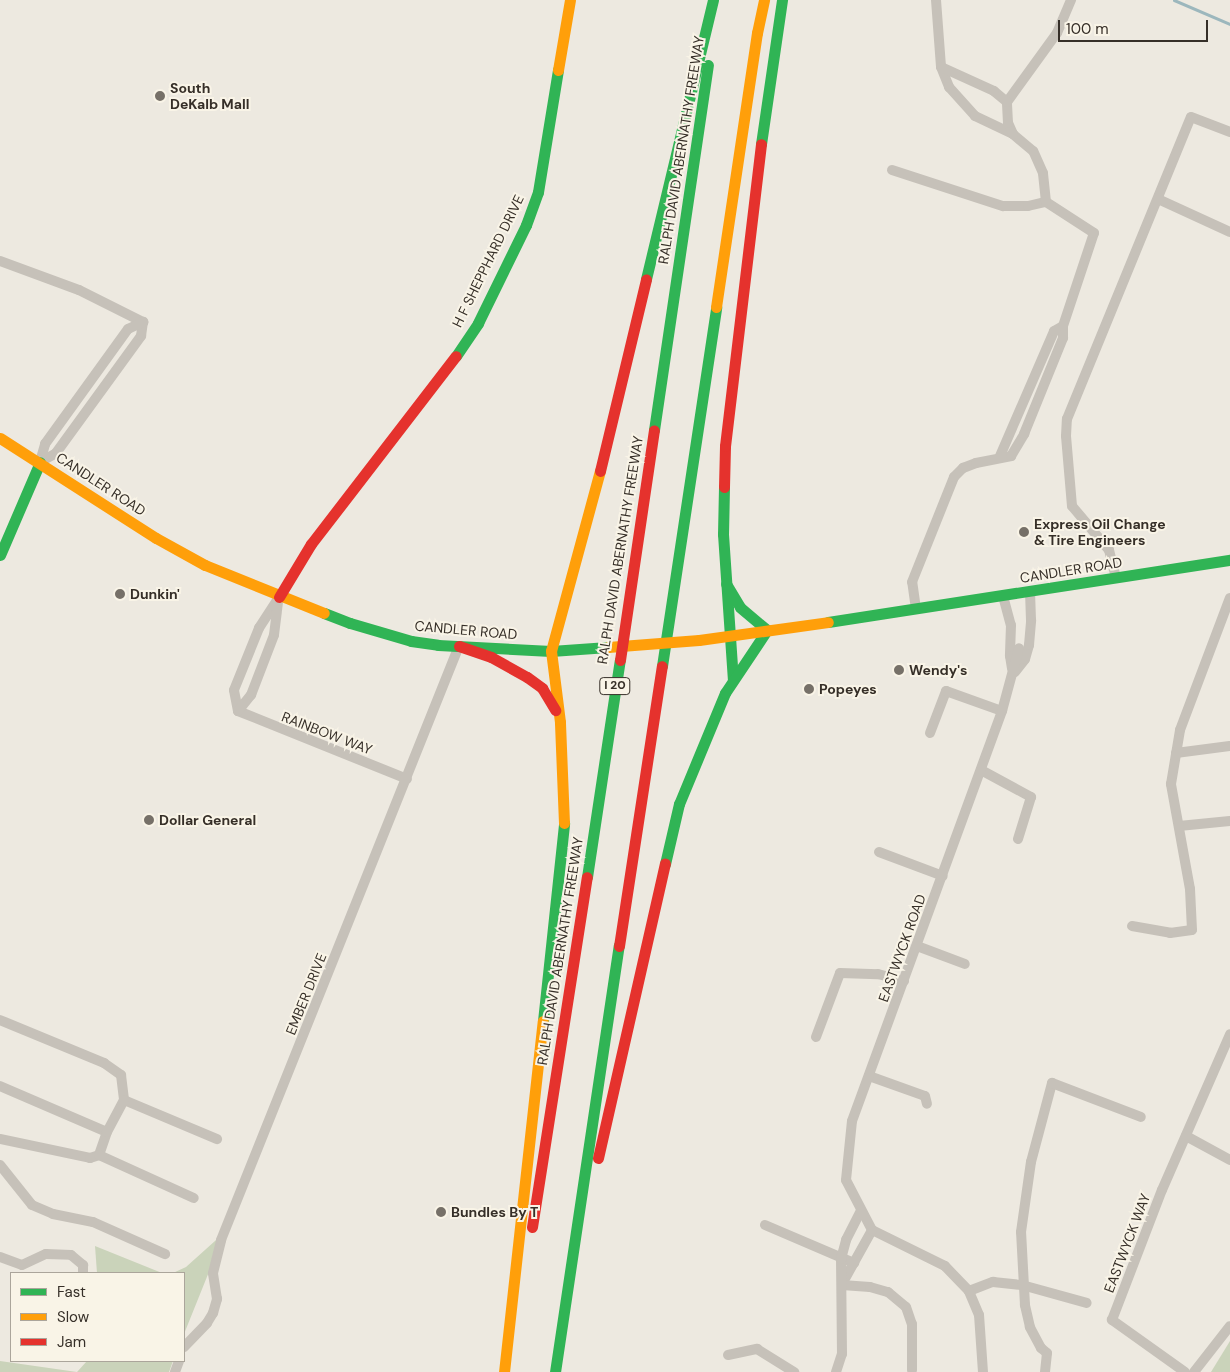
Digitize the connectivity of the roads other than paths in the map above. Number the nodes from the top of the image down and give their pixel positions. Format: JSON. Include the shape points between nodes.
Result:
{"nodes":[{"id":1,"x":570,"y":0,"type":"edge"},
{"id":2,"x":713,"y":0,"type":"edge"},
{"id":3,"x":720,"y":0,"type":"edge"},
{"id":4,"x":764,"y":0,"type":"edge"},
{"id":5,"x":782,"y":0,"type":"edge"},
{"id":6,"x":936,"y":0,"type":"edge"},
{"id":7,"x":1071,"y":0,"type":"edge"},
{"id":8,"x":940,"y":67,"type":"junction"},
{"id":9,"x":1006,"y":102,"type":"junction"},
{"id":10,"x":1230,"y":132,"type":"edge"},
{"id":11,"x":1013,"y":134,"type":"junction"},
{"id":12,"x":892,"y":170,"type":"dead end"},
{"id":13,"x":1158,"y":199,"type":"junction"},
{"id":14,"x":1046,"y":202,"type":"junction"},
{"id":15,"x":1230,"y":232,"type":"edge"},
{"id":16,"x":0,"y":261,"type":"edge"},
{"id":17,"x":143,"y":322,"type":"junction"},
{"id":18,"x":0,"y":438,"type":"edge"},
{"id":19,"x":40,"y":462,"type":"junction"},
{"id":20,"x":0,"y":555,"type":"edge"},
{"id":21,"x":1230,"y":560,"type":"edge"},
{"id":22,"x":1116,"y":578,"type":"junction"},
{"id":23,"x":726,"y":584,"type":"junction"},
{"id":24,"x":1030,"y":592,"type":"junction"},
{"id":25,"x":1002,"y":596,"type":"junction"},
{"id":26,"x":279,"y":597,"type":"junction"},
{"id":27,"x":1230,"y":598,"type":"edge"},
{"id":28,"x":916,"y":609,"type":"junction"},
{"id":29,"x":767,"y":630,"type":"junction"},
{"id":30,"x":730,"y":634,"type":"junction"},
{"id":31,"x":1020,"y":645,"type":"junction"},
{"id":32,"x":459,"y":646,"type":"junction"},
{"id":33,"x":551,"y":651,"type":"junction"},
{"id":34,"x":1013,"y":674,"type":"junction"},
{"id":35,"x":733,"y":680,"type":"junction"},
{"id":36,"x":238,"y":711,"type":"junction"},
{"id":37,"x":1002,"y":711,"type":"junction"},
{"id":38,"x":560,"y":722,"type":"junction"},
{"id":39,"x":930,"y":733,"type":"dead end"},
{"id":40,"x":1230,"y":746,"type":"edge"},
{"id":41,"x":1176,"y":753,"type":"junction"},
{"id":42,"x":981,"y":770,"type":"junction"},
{"id":43,"x":407,"y":779,"type":"junction"},
{"id":44,"x":1230,"y":821,"type":"edge"},
{"id":45,"x":1179,"y":826,"type":"junction"},
{"id":46,"x":1018,"y":839,"type":"dead end"},
{"id":47,"x":879,"y":852,"type":"dead end"},
{"id":48,"x":942,"y":876,"type":"junction"},
{"id":49,"x":1132,"y":926,"type":"dead end"},
{"id":50,"x":917,"y":946,"type":"junction"},
{"id":51,"x":965,"y":964,"type":"dead end"},
{"id":52,"x":904,"y":981,"type":"junction"},
{"id":53,"x":0,"y":1020,"type":"edge"},
{"id":54,"x":1230,"y":1034,"type":"edge"},
{"id":55,"x":816,"y":1037,"type":"dead end"},
{"id":56,"x":869,"y":1076,"type":"junction"},
{"id":57,"x":0,"y":1086,"type":"edge"},
{"id":58,"x":124,"y":1100,"type":"junction"},
{"id":59,"x":927,"y":1104,"type":"dead end"},
{"id":60,"x":1141,"y":1117,"type":"dead end"},
{"id":61,"x":107,"y":1132,"type":"junction"},
{"id":62,"x":1186,"y":1136,"type":"junction"},
{"id":63,"x":217,"y":1138,"type":"dead end"},
{"id":64,"x":0,"y":1139,"type":"edge"},
{"id":65,"x":99,"y":1155,"type":"junction"},
{"id":66,"x":1230,"y":1160,"type":"edge"},
{"id":67,"x":0,"y":1165,"type":"edge"},
{"id":68,"x":194,"y":1198,"type":"dead end"},
{"id":69,"x":861,"y":1211,"type":"junction"},
{"id":70,"x":765,"y":1225,"type":"dead end"},
{"id":71,"x":872,"y":1230,"type":"junction"},
{"id":72,"x":165,"y":1254,"type":"dead end"},
{"id":73,"x":0,"y":1257,"type":"edge"},
{"id":74,"x":841,"y":1259,"type":"junction"},
{"id":75,"x":854,"y":1263,"type":"junction"},
{"id":76,"x":23,"y":1269,"type":"edge"},
{"id":77,"x":83,"y":1272,"type":"edge"},
{"id":78,"x":842,"y":1285,"type":"junction"},
{"id":79,"x":1022,"y":1285,"type":"junction"},
{"id":80,"x":970,"y":1291,"type":"junction"},
{"id":81,"x":1087,"y":1303,"type":"dead end"},
{"id":82,"x":1230,"y":1326,"type":"edge"},
{"id":83,"x":185,"y":1347,"type":"edge"},
{"id":84,"x":558,"y":1352,"type":"junction"},
{"id":85,"x":728,"y":1355,"type":"dead end"},
{"id":86,"x":912,"y":1370,"type":"dead end"},
{"id":87,"x":504,"y":1372,"type":"edge"},
{"id":88,"x":510,"y":1372,"type":"edge"},
{"id":89,"x":555,"y":1372,"type":"edge"},
{"id":90,"x":794,"y":1372,"type":"edge"},
{"id":91,"x":836,"y":1372,"type":"edge"},
{"id":92,"x":983,"y":1372,"type":"edge"},
{"id":93,"x":1045,"y":1372,"type":"edge"},
{"id":94,"x":1184,"y":1372,"type":"edge"},
{"id":95,"x":1194,"y":1372,"type":"edge"}],
"edges":[{"from":1,"to":26,"type":"main road","name":"H F SHEPPHARD DRIVE","via":[[538,192],[526,225],[478,323],[450,366],[311,544]]},
{"from":2,"to":33,"type":"main road","via":[[602,462]]},
{"from":3,"to":88,"type":"main road","name":"RALPH DAVID ABERNATHY FREEWAY","number":"I 20"},
{"from":4,"to":84,"type":"main road"},
{"from":5,"to":23,"type":"main road","via":[[758,164],[725,446],[723,534]]},
{"from":6,"to":8,"type":"street"},
{"from":7,"to":9,"type":"street","via":[[1057,33]]},
{"from":8,"to":9,"type":"street","via":[[994,91]]},
{"from":8,"to":11,"type":"street","via":[[949,87],[975,116]]},
{"from":9,"to":11,"type":"street","via":[[1008,123]]},
{"from":10,"to":13,"type":"street","via":[[1191,117]]},
{"from":11,"to":14,"type":"street","via":[[1033,151],[1043,173]]},
{"from":12,"to":14,"type":"street","via":[[1002,206]]},
{"from":13,"to":15,"type":"street"},
{"from":13,"to":22,"type":"street","via":[[1067,419],[1072,506],[1109,550]]},
{"from":14,"to":28,"type":"street","via":[[1094,233],[1063,326],[1063,338],[1024,434],[1011,456],[1000,456],[963,468],[954,477],[912,582]]},
{"from":16,"to":17,"type":"street","via":[[79,290]]},
{"from":17,"to":19,"type":"street","via":[[122,337],[45,444]]},
{"from":17,"to":19,"type":"street","via":[[141,336],[56,453]]},
{"from":18,"to":19,"type":"main road","name":"CANDLER ROAD"},
{"from":19,"to":20,"type":"main road"},
{"from":19,"to":26,"type":"main road","name":"CANDLER ROAD","via":[[156,538],[205,565]]},
{"from":21,"to":22,"type":"main road","name":"CANDLER ROAD"},
{"from":22,"to":24,"type":"main road","name":"CANDLER ROAD"},
{"from":23,"to":29,"type":"main road","via":[[740,607]]},
{"from":23,"to":30,"type":"main road"},
{"from":24,"to":25,"type":"main road","name":"CANDLER ROAD"},
{"from":24,"to":31,"type":"street","name":"EASTWYCK ROAD","via":[[1031,620]]},
{"from":25,"to":28,"type":"main road","name":"CANDLER ROAD"},
{"from":25,"to":31,"type":"street","name":"EASTWYCK ROAD"},
{"from":26,"to":32,"type":"main road","name":"CANDLER ROAD","via":[[378,632],[412,641]]},
{"from":26,"to":36,"type":"street","via":[[274,635],[251,695]]},
{"from":26,"to":36,"type":"street","via":[[260,628],[234,690]]},
{"from":27,"to":41,"type":"street","via":[[1180,730]]},
{"from":28,"to":29,"type":"main road","name":"CANDLER ROAD"},
{"from":29,"to":30,"type":"main road","name":"CANDLER ROAD"},
{"from":29,"to":35,"type":"main road"},
{"from":30,"to":33,"type":"main road","name":"CANDLER ROAD","via":[[699,640]]},
{"from":30,"to":35,"type":"main road"},
{"from":31,"to":34,"type":"street","name":"EASTWYCK ROAD","via":[[1010,656]]},
{"from":31,"to":34,"type":"street","name":"EASTWYCK ROAD","via":[[1025,659]]},
{"from":32,"to":33,"type":"main road","name":"CANDLER ROAD"},
{"from":32,"to":38,"type":"main road","via":[[491,657],[542,688],[552,701]]},
{"from":32,"to":43,"type":"street","name":"EMBER DRIVE"},
{"from":33,"to":38,"type":"main road"},
{"from":34,"to":37,"type":"street","name":"EASTWYCK ROAD"},
{"from":35,"to":84,"type":"main road","via":[[679,804],[612,1091]]},
{"from":36,"to":43,"type":"street","name":"RAINBOW WAY"},
{"from":37,"to":39,"type":"street","via":[[946,692]]},
{"from":37,"to":42,"type":"street","name":"EASTWYCK ROAD"},
{"from":38,"to":87,"type":"main road","via":[[564,836]]},
{"from":40,"to":41,"type":"street"},
{"from":41,"to":45,"type":"street","via":[[1171,784]]},
{"from":42,"to":46,"type":"street","via":[[1031,796]]},
{"from":42,"to":48,"type":"street","name":"EASTWYCK ROAD"},
{"from":43,"to":83,"type":"street","name":"EMBER DRIVE","via":[[221,1240],[213,1272],[217,1299],[213,1313]]},
{"from":44,"to":45,"type":"street"},
{"from":45,"to":49,"type":"street","via":[[1190,889],[1192,930],[1170,933]]},
{"from":47,"to":48,"type":"street"},
{"from":48,"to":50,"type":"street","name":"EASTWYCK ROAD"},
{"from":50,"to":51,"type":"street"},
{"from":50,"to":52,"type":"street","name":"EASTWYCK ROAD"},
{"from":52,"to":55,"type":"street","via":[[878,974],[840,973]]},
{"from":52,"to":56,"type":"street","name":"EASTWYCK ROAD"},
{"from":53,"to":58,"type":"street","via":[[104,1063],[122,1075]]},
{"from":54,"to":62,"type":"street","name":"EASTWYCK WAY"},
{"from":56,"to":59,"type":"street","via":[[925,1096]]},
{"from":56,"to":69,"type":"street","name":"EASTWYCK ROAD","via":[[852,1121],[846,1180]]},
{"from":57,"to":61,"type":"street"},
{"from":58,"to":61,"type":"street"},
{"from":58,"to":63,"type":"street"},
{"from":60,"to":79,"type":"street","via":[[1052,1082],[1031,1162],[1021,1232]]},
{"from":61,"to":65,"type":"street"},
{"from":62,"to":66,"type":"street"},
{"from":62,"to":94,"type":"street","name":"EASTWYCK WAY","via":[[1112,1320]]},
{"from":64,"to":65,"type":"street","via":[[90,1158]]},
{"from":65,"to":68,"type":"street"},
{"from":67,"to":72,"type":"street","via":[[32,1204],[52,1214],[93,1222]]},
{"from":69,"to":71,"type":"street","name":"EASTWYCK ROAD"},
{"from":69,"to":74,"type":"street","via":[[846,1240]]},
{"from":70,"to":74,"type":"street"},
{"from":71,"to":75,"type":"street"},
{"from":71,"to":80,"type":"street","via":[[945,1266]]},
{"from":73,"to":76,"type":"street"},
{"from":74,"to":75,"type":"street"},
{"from":74,"to":78,"type":"street"},
{"from":75,"to":78,"type":"street"},
{"from":76,"to":77,"type":"street","via":[[46,1254],[71,1255],[83,1266]]},
{"from":78,"to":86,"type":"street","via":[[888,1292],[906,1307],[912,1324]]},
{"from":78,"to":91,"type":"street","via":[[842,1354]]},
{"from":79,"to":80,"type":"street","name":"EASTWYCK WAY","via":[[994,1282]]},
{"from":79,"to":81,"type":"street","name":"EASTWYCK WAY"},
{"from":79,"to":93,"type":"street","via":[[1030,1327],[1047,1353]]},
{"from":80,"to":92,"type":"street","via":[[979,1315]]},
{"from":82,"to":95,"type":"street"},
{"from":84,"to":89,"type":"main road"},
{"from":85,"to":90,"type":"street","via":[[757,1349]]}]}
